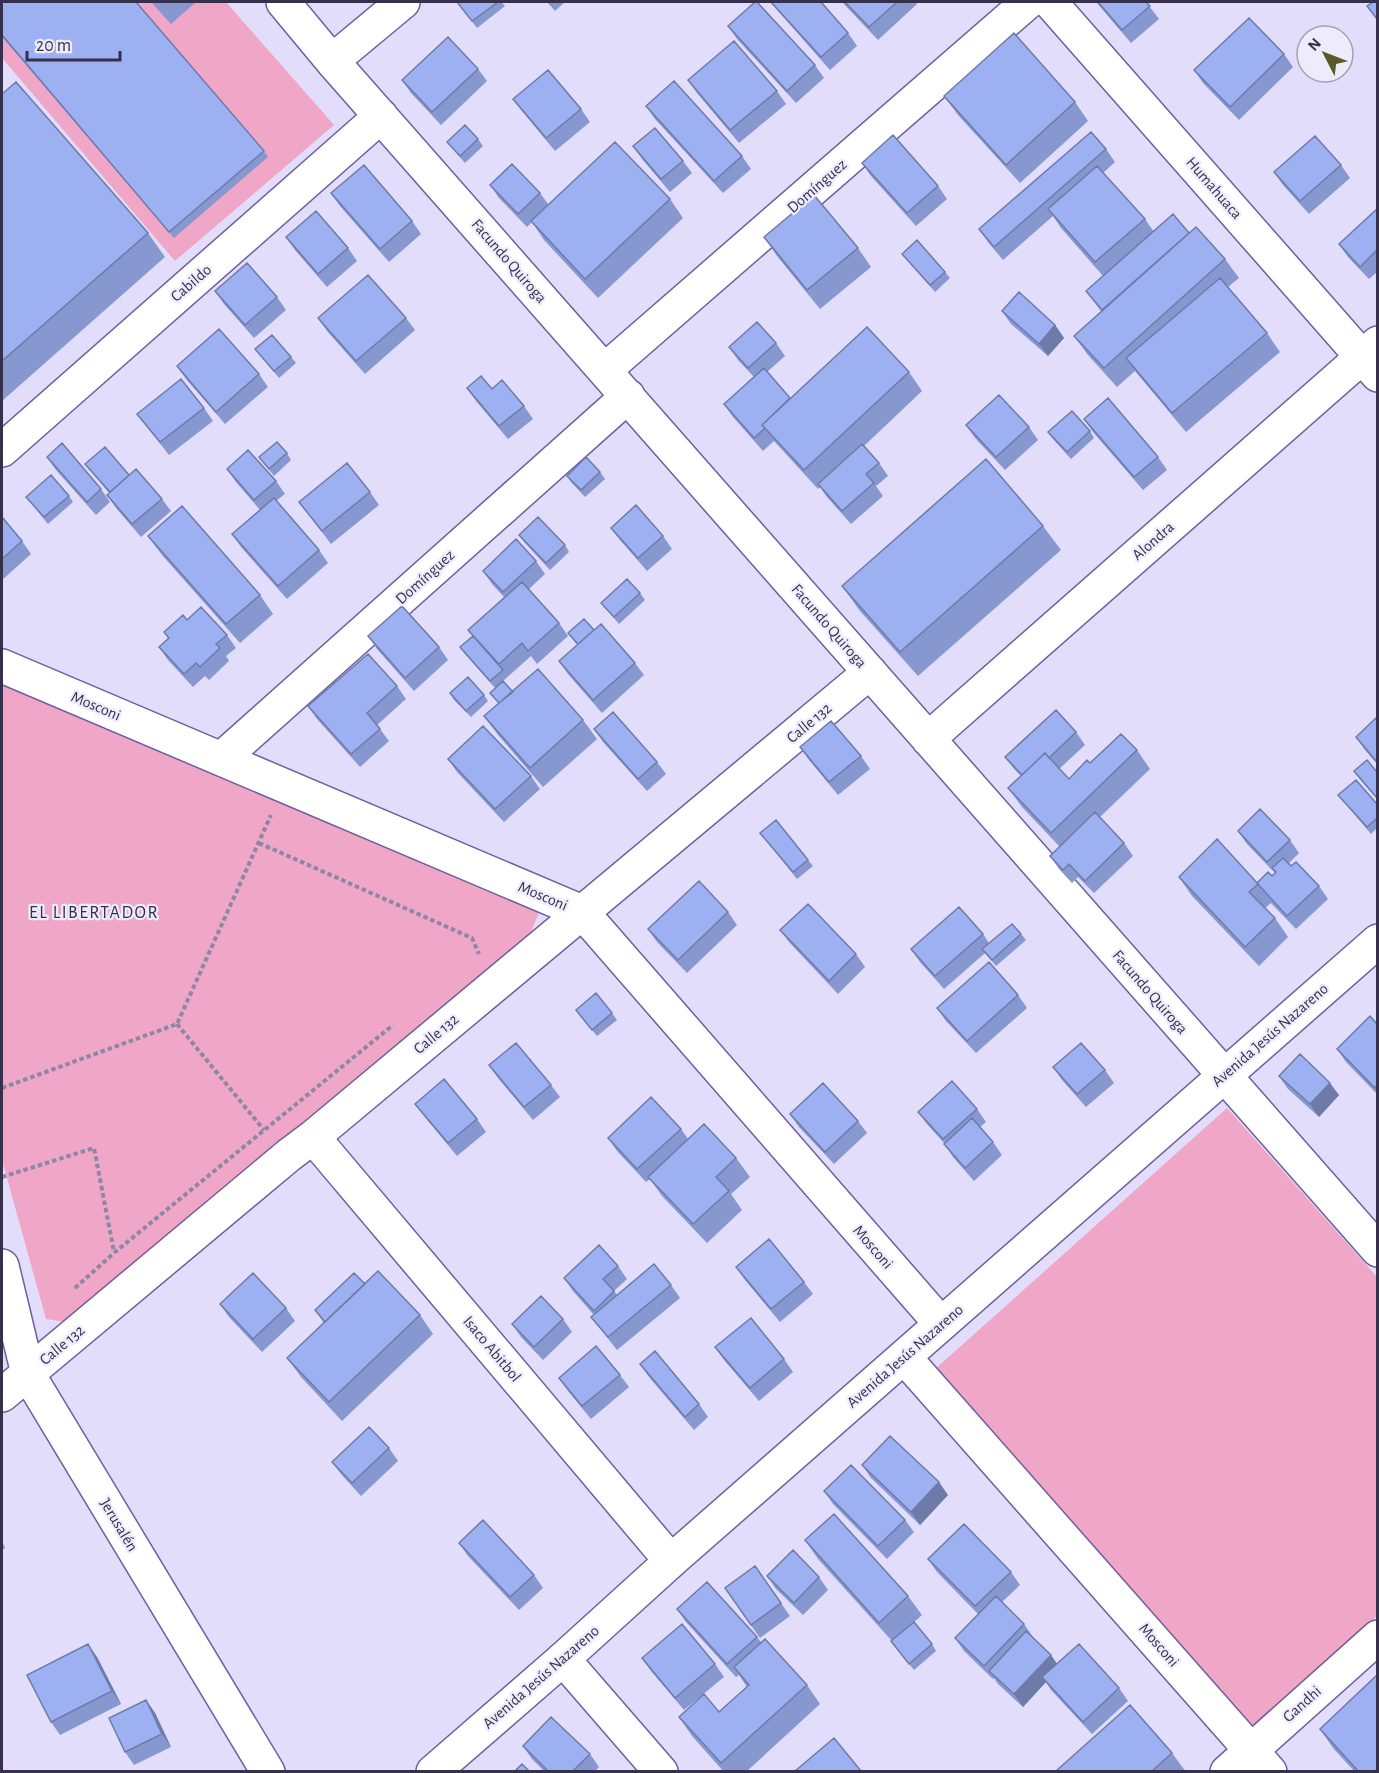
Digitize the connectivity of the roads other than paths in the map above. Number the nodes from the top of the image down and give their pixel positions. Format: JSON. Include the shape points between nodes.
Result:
{"nodes":[{"id":1,"x":283,"y":2,"type":"edge"},
{"id":2,"x":404,"y":2,"type":"edge"},
{"id":3,"x":1029,"y":2,"type":"edge"},
{"id":4,"x":1050,"y":2,"type":"edge"},
{"id":5,"x":332,"y":61,"type":"junction"},
{"id":6,"x":381,"y":116,"type":"junction"},
{"id":7,"x":1372,"y":358,"type":"edge"},
{"id":8,"x":605,"y":370,"type":"junction"},
{"id":9,"x":628,"y":396,"type":"junction"},
{"id":10,"x":2,"y":450,"type":"edge"},
{"id":11,"x":2,"y":666,"type":"edge"},
{"id":12,"x":870,"y":672,"type":"junction"},
{"id":13,"x":928,"y":739,"type":"junction"},
{"id":14,"x":221,"y":759,"type":"junction"},
{"id":15,"x":582,"y":912,"type":"junction"},
{"id":16,"x":1377,"y":940,"type":"edge"},
{"id":17,"x":1223,"y":1076,"type":"junction"},
{"id":18,"x":301,"y":1146,"type":"junction"},
{"id":19,"x":1377,"y":1250,"type":"edge"},
{"id":20,"x":2,"y":1266,"type":"edge"},
{"id":21,"x":941,"y":1324,"type":"junction"},
{"id":22,"x":904,"y":1357,"type":"junction"},
{"id":23,"x":28,"y":1374,"type":"junction"},
{"id":24,"x":2,"y":1395,"type":"edge"},
{"id":25,"x":671,"y":1561,"type":"junction"},
{"id":26,"x":1377,"y":1637,"type":"edge"},
{"id":27,"x":563,"y":1659,"type":"junction"},
{"id":28,"x":1261,"y":1761,"type":"edge"},
{"id":29,"x":268,"y":1772,"type":"edge"},
{"id":30,"x":433,"y":1772,"type":"edge"},
{"id":31,"x":661,"y":1772,"type":"edge"},
{"id":32,"x":1227,"y":1772,"type":"edge"}],
"edges":[{"from":1,"to":5,"type":"street","name":"Facundo Quiroga"},
{"from":2,"to":5,"type":"street"},
{"from":3,"to":8,"type":"street","name":"Domínguez"},
{"from":4,"to":7,"type":"street","name":"Humahuaca"},
{"from":5,"to":6,"type":"street","name":"Facundo Quiroga"},
{"from":6,"to":8,"type":"street","name":"Facundo Quiroga"},
{"from":6,"to":10,"type":"street","name":"Cabildo"},
{"from":7,"to":13,"type":"street","name":"Alondra"},
{"from":8,"to":9,"type":"street","name":"Facundo Quiroga"},
{"from":9,"to":12,"type":"street","name":"Facundo Quiroga"},
{"from":9,"to":14,"type":"street","name":"Domínguez"},
{"from":11,"to":14,"type":"street","name":"Mosconi"},
{"from":12,"to":13,"type":"street","name":"Facundo Quiroga"},
{"from":12,"to":15,"type":"street","name":"Calle 132"},
{"from":13,"to":17,"type":"street","name":"Facundo Quiroga"},
{"from":14,"to":15,"type":"street","name":"Mosconi"},
{"from":15,"to":18,"type":"street","name":"Calle 132"},
{"from":15,"to":21,"type":"street","name":"Mosconi"},
{"from":16,"to":17,"type":"street","name":"Avenida Jesús Nazareno"},
{"from":17,"to":19,"type":"street","name":"Facundo Quiroga"},
{"from":17,"to":21,"type":"street","name":"Avenida Jesús Nazareno"},
{"from":18,"to":23,"type":"street","name":"Calle 132"},
{"from":18,"to":25,"type":"street","name":"Isaco Abitbol"},
{"from":20,"to":23,"type":"street","name":"Jerusalén"},
{"from":21,"to":22,"type":"street","name":"Avenida Jesús Nazareno"},
{"from":22,"to":25,"type":"street","name":"Avenida Jesús Nazareno"},
{"from":22,"to":28,"type":"street","name":"Mosconi"},
{"from":23,"to":24,"type":"street","name":"Calle 132"},
{"from":23,"to":29,"type":"street","name":"Jerusalén"},
{"from":25,"to":27,"type":"street","name":"Avenida Jesús Nazareno"},
{"from":26,"to":28,"type":"street","name":"Gandhi"},
{"from":27,"to":30,"type":"street","name":"Avenida Jesús Nazareno"},
{"from":27,"to":31,"type":"street"},
{"from":28,"to":32,"type":"street","name":"Gandhi"}]}
